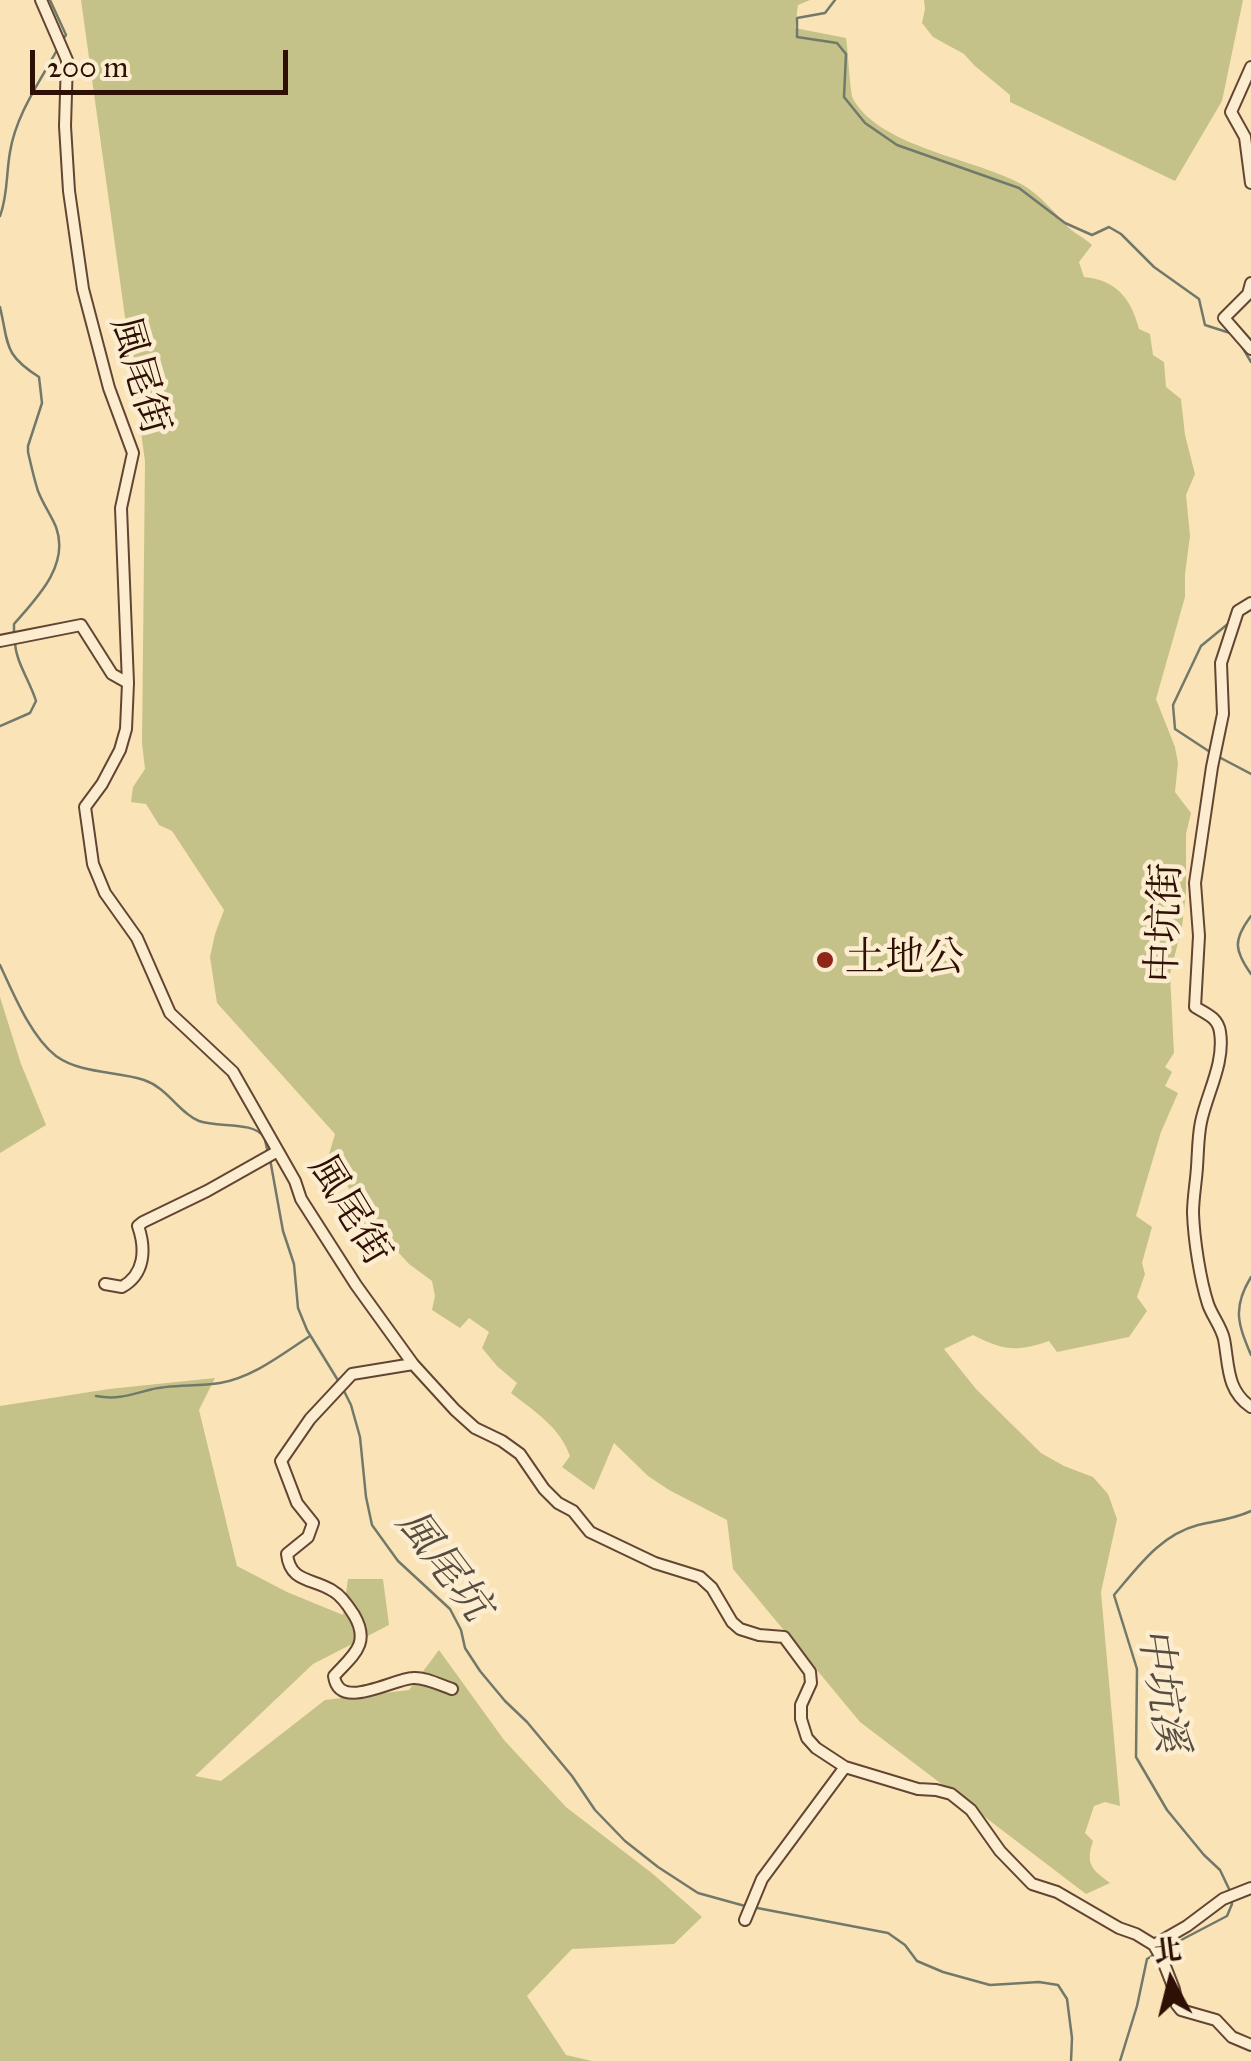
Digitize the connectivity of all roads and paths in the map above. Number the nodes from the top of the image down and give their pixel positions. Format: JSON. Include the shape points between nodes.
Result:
{"nodes":[{"id":1,"x":41,"y":0,"type":"edge"},
{"id":2,"x":1251,"y":67,"type":"edge"},
{"id":3,"x":1251,"y":183,"type":"edge"},
{"id":4,"x":1251,"y":283,"type":"edge"},
{"id":5,"x":1251,"y":349,"type":"edge"},
{"id":6,"x":1251,"y":603,"type":"edge"},
{"id":7,"x":10,"y":640,"type":"edge"},
{"id":8,"x":128,"y":683,"type":"junction"},
{"id":9,"x":272,"y":1154,"type":"junction"},
{"id":10,"x":105,"y":1284,"type":"dead end"},
{"id":11,"x":413,"y":1364,"type":"junction"},
{"id":12,"x":1251,"y":1407,"type":"edge"},
{"id":13,"x":452,"y":1689,"type":"dead end"},
{"id":14,"x":845,"y":1767,"type":"junction"},
{"id":15,"x":1247,"y":1889,"type":"edge"},
{"id":16,"x":745,"y":1920,"type":"dead end"},
{"id":17,"x":1154,"y":1945,"type":"junction"},
{"id":18,"x":1251,"y":2045,"type":"edge"}],
"edges":[{"from":1,"to":8,"type":"street","name":"風尾街","via":[[67,60],[66,158],[77,257],[99,356],[133,453],[121,508]]},
{"from":2,"to":3,"type":"street","via":[[1231,112],[1245,137]]},
{"from":4,"to":5,"type":"street","via":[[1224,318]]},
{"from":6,"to":12,"type":"street","name":"中坑街","via":[[1237,616],[1221,664],[1223,714],[1196,873],[1194,1007],[1213,1017],[1221,1046],[1200,1124],[1193,1214],[1231,1383]]},
{"from":7,"to":8,"type":"street","via":[[81,625],[112,674]]},
{"from":8,"to":9,"type":"street","name":"風尾街","via":[[120,750],[85,807],[93,864],[137,938],[170,1014],[233,1072]]},
{"from":9,"to":10,"type":"street","via":[[143,1222],[139,1271],[122,1287]]},
{"from":9,"to":11,"type":"street","name":"風尾街"},
{"from":11,"to":13,"type":"street","via":[[352,1374],[281,1461],[313,1523],[308,1537],[287,1554],[290,1568],[338,1593],[362,1633],[356,1652],[334,1676],[341,1690],[359,1693],[412,1678]]},
{"from":11,"to":14,"type":"street","name":"風尾街","via":[[475,1428],[520,1454],[544,1489],[590,1532],[700,1577],[740,1629],[784,1637],[810,1672],[800,1712],[804,1732]]},
{"from":14,"to":16,"type":"street","via":[[762,1879]]},
{"from":14,"to":17,"type":"street","name":"風尾街","via":[[951,1794],[1032,1884]]},
{"from":15,"to":17,"type":"street"},
{"from":17,"to":18,"type":"street","via":[[1181,2010],[1216,2020]]}]}
